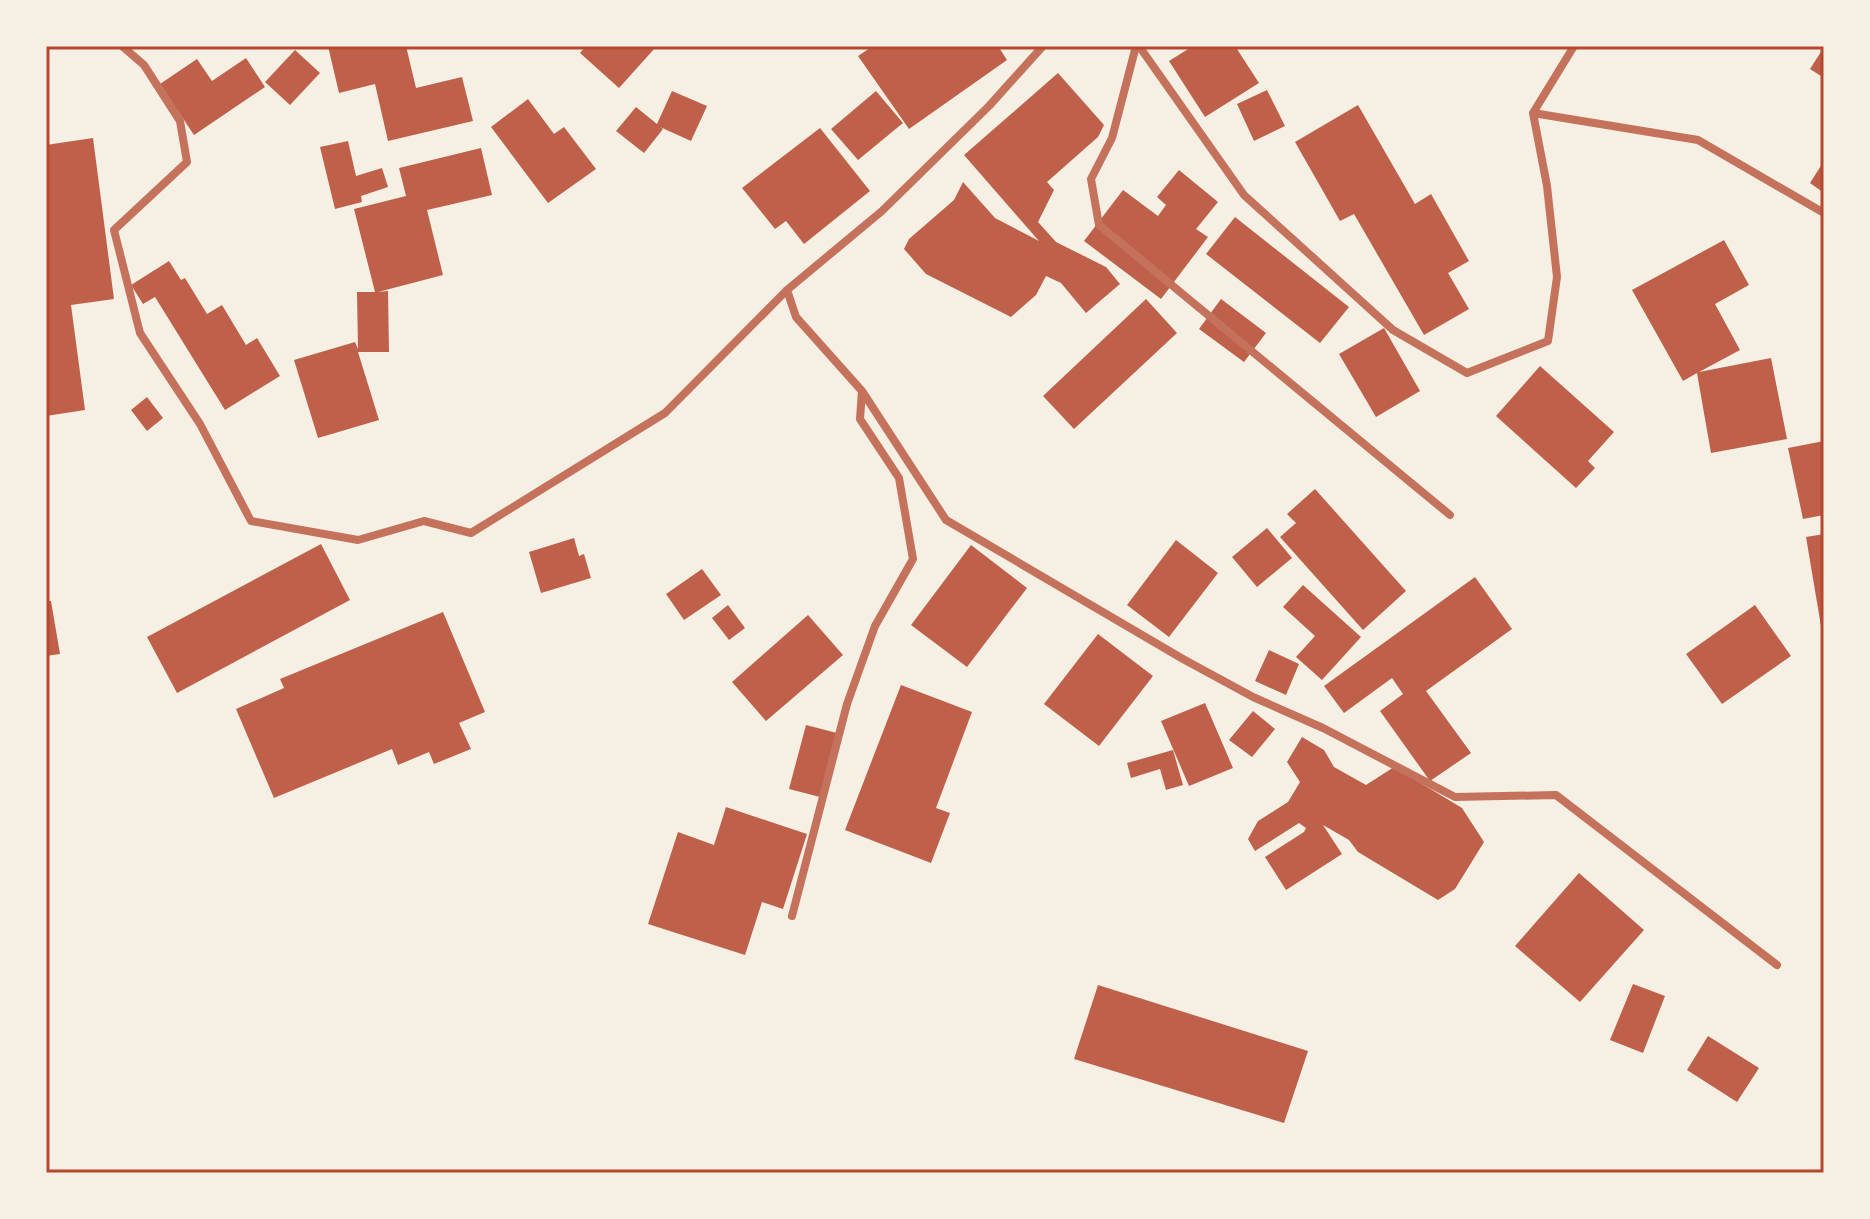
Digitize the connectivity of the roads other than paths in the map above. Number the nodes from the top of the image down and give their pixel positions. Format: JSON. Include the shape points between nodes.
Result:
{"nodes":[{"id":1,"x":122,"y":46,"type":"edge"},
{"id":2,"x":1043,"y":46,"type":"edge"},
{"id":3,"x":1138,"y":46,"type":"edge"},
{"id":4,"x":1574,"y":46,"type":"edge"},
{"id":5,"x":1533,"y":113,"type":"junction"},
{"id":6,"x":1824,"y":213,"type":"edge"},
{"id":7,"x":787,"y":290,"type":"junction"},
{"id":8,"x":862,"y":391,"type":"junction"},
{"id":9,"x":1450,"y":515,"type":"dead end"},
{"id":10,"x":792,"y":916,"type":"dead end"},
{"id":11,"x":1777,"y":965,"type":"dead end"}],
"edges":[{"from":1,"to":7,"type":"street","via":[[144,65],[180,121],[187,162],[114,230],[140,333],[200,424],[251,521],[358,540],[424,521],[471,533],[665,413]]},
{"from":2,"to":7,"type":"street","via":[[882,211]]},
{"from":3,"to":5,"type":"street","via":[[1244,195],[1393,330],[1467,373],[1548,341],[1557,277]]},
{"from":3,"to":9,"type":"street","via":[[1112,138],[1091,179],[1099,225]]},
{"from":4,"to":5,"type":"street"},
{"from":5,"to":6,"type":"street","via":[[1698,140]]},
{"from":7,"to":8,"type":"street","via":[[796,317]]},
{"from":8,"to":10,"type":"street","via":[[860,419],[899,478],[913,559],[875,626],[847,704]]},
{"from":8,"to":11,"type":"street","via":[[946,520],[1183,659],[1455,797],[1556,795]]}]}
